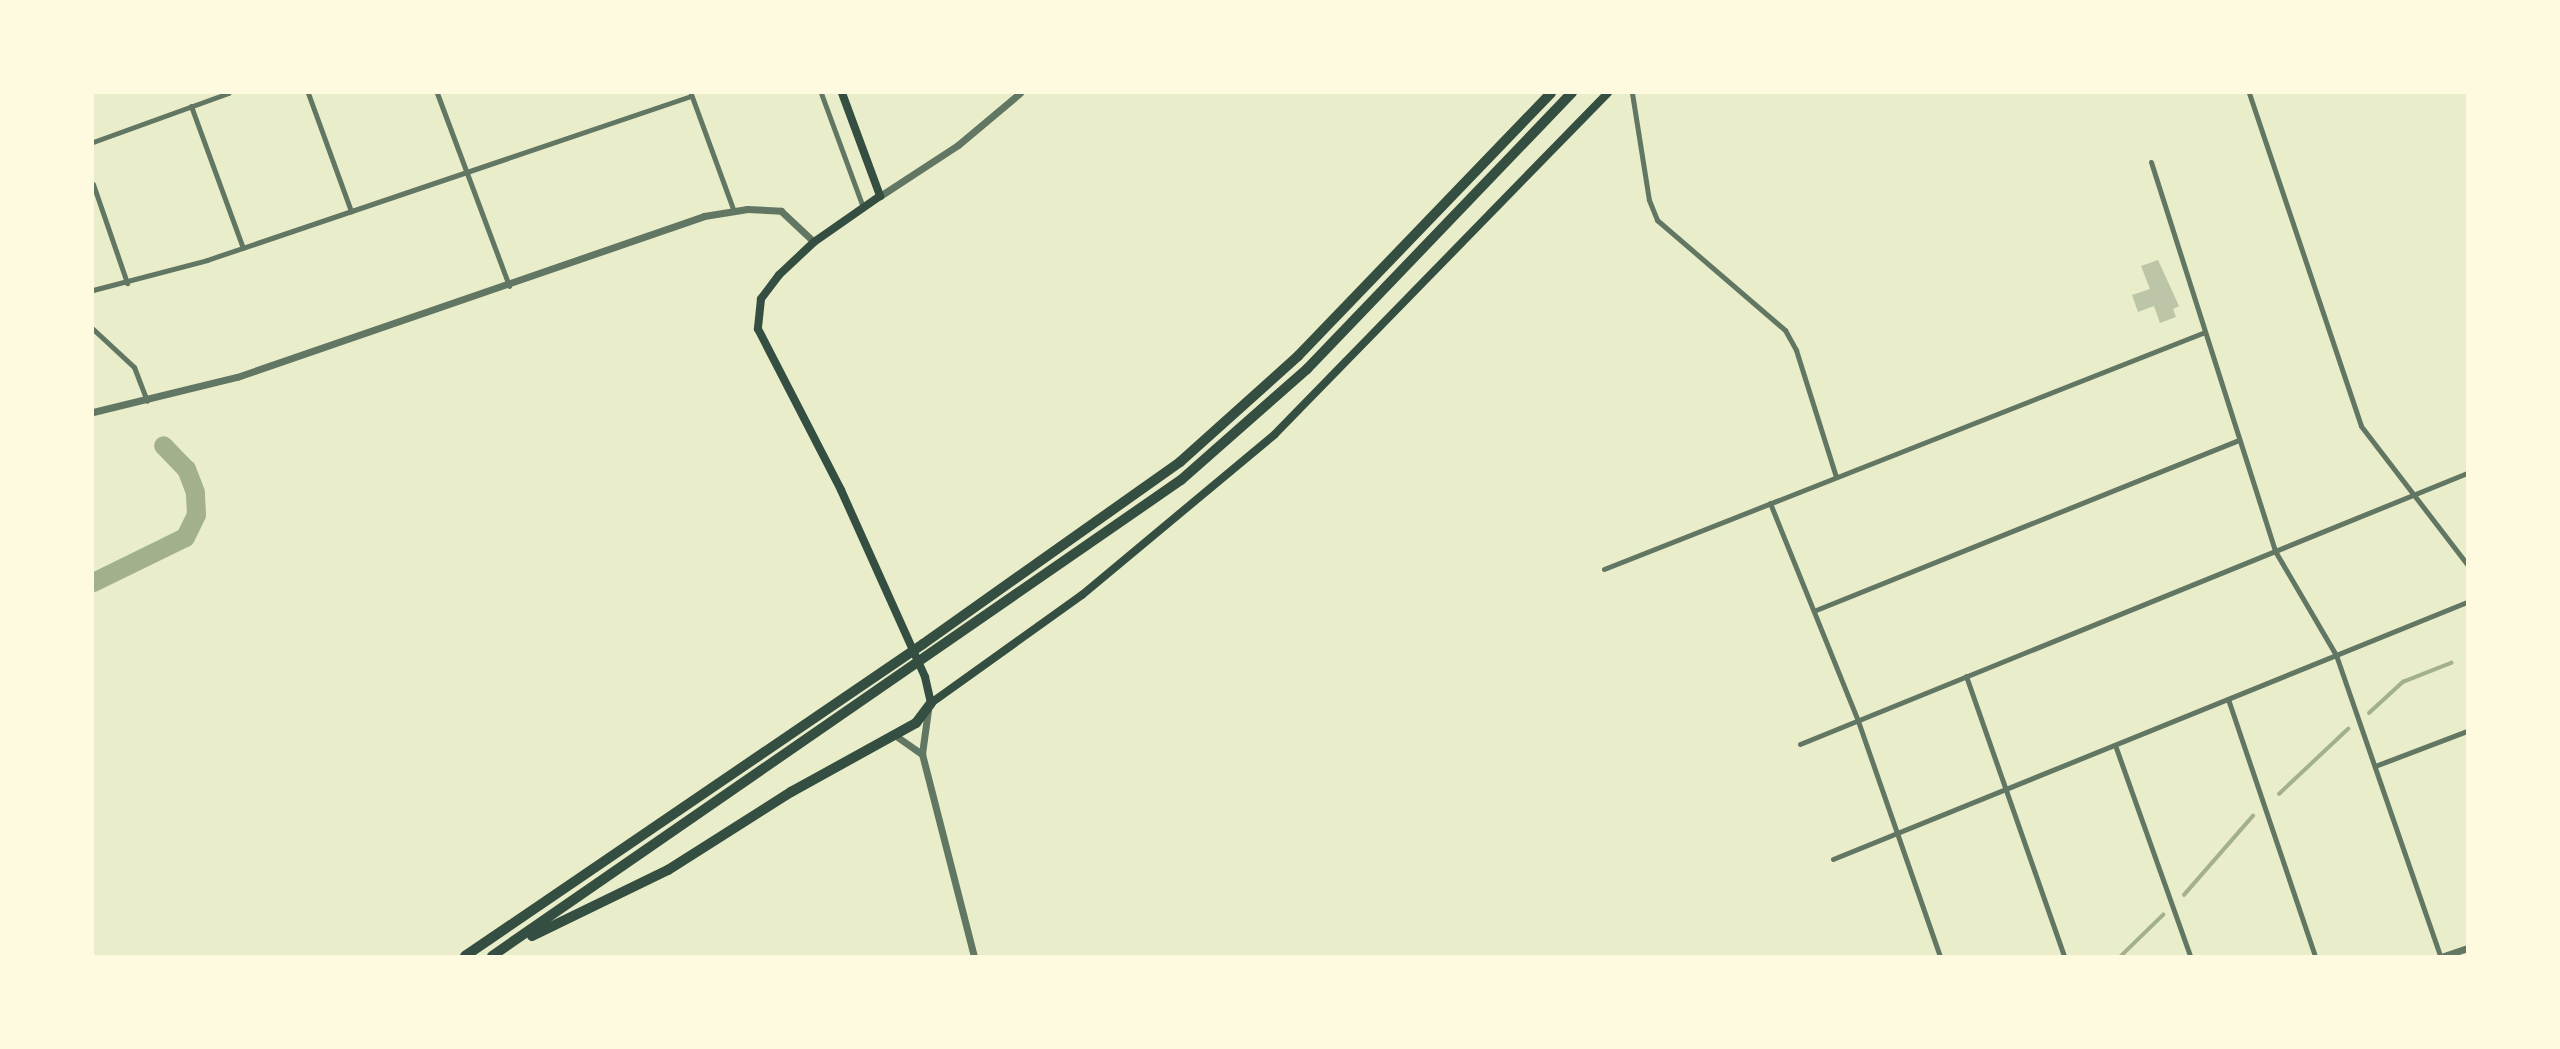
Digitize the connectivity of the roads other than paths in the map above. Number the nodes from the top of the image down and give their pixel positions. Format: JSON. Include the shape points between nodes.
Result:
{"nodes":[{"id":1,"x":228,"y":93,"type":"edge"},
{"id":2,"x":308,"y":93,"type":"edge"},
{"id":3,"x":437,"y":93,"type":"edge"},
{"id":4,"x":821,"y":93,"type":"edge"},
{"id":5,"x":842,"y":93,"type":"edge"},
{"id":6,"x":1020,"y":93,"type":"edge"},
{"id":7,"x":1551,"y":93,"type":"edge"},
{"id":8,"x":1572,"y":93,"type":"edge"},
{"id":9,"x":1608,"y":93,"type":"edge"},
{"id":10,"x":1632,"y":93,"type":"edge"},
{"id":11,"x":2249,"y":93,"type":"edge"},
{"id":12,"x":691,"y":94,"type":"edge"},
{"id":13,"x":191,"y":106,"type":"junction"},
{"id":14,"x":93,"y":142,"type":"edge"},
{"id":15,"x":2151,"y":162,"type":"dead end"},
{"id":16,"x":467,"y":172,"type":"junction"},
{"id":17,"x":93,"y":184,"type":"edge"},
{"id":18,"x":880,"y":196,"type":"junction"},
{"id":19,"x":863,"y":207,"type":"junction"},
{"id":20,"x":733,"y":209,"type":"junction"},
{"id":21,"x":351,"y":211,"type":"junction"},
{"id":22,"x":814,"y":242,"type":"junction"},
{"id":23,"x":243,"y":248,"type":"junction"},
{"id":24,"x":127,"y":283,"type":"junction"},
{"id":25,"x":509,"y":286,"type":"junction"},
{"id":26,"x":93,"y":290,"type":"edge"},
{"id":27,"x":93,"y":329,"type":"edge"},
{"id":28,"x":2205,"y":332,"type":"junction"},
{"id":29,"x":146,"y":401,"type":"junction"},
{"id":30,"x":93,"y":412,"type":"edge"},
{"id":31,"x":2239,"y":440,"type":"junction"},
{"id":32,"x":2467,"y":473,"type":"edge"},
{"id":33,"x":1836,"y":477,"type":"junction"},
{"id":34,"x":2412,"y":496,"type":"junction"},
{"id":35,"x":1770,"y":503,"type":"junction"},
{"id":36,"x":2275,"y":551,"type":"junction"},
{"id":37,"x":2467,"y":564,"type":"edge"},
{"id":38,"x":1604,"y":569,"type":"dead end"},
{"id":39,"x":2467,"y":602,"type":"edge"},
{"id":40,"x":1816,"y":610,"type":"junction"},
{"id":41,"x":2336,"y":655,"type":"junction"},
{"id":42,"x":1966,"y":676,"type":"junction"},
{"id":43,"x":2228,"y":699,"type":"junction"},
{"id":44,"x":931,"y":703,"type":"junction"},
{"id":45,"x":1858,"y":721,"type":"junction"},
{"id":46,"x":2467,"y":731,"type":"edge"},
{"id":47,"x":896,"y":736,"type":"junction"},
{"id":48,"x":1800,"y":744,"type":"dead end"},
{"id":49,"x":2115,"y":745,"type":"junction"},
{"id":50,"x":922,"y":754,"type":"junction"},
{"id":51,"x":2375,"y":766,"type":"junction"},
{"id":52,"x":2006,"y":789,"type":"junction"},
{"id":53,"x":1897,"y":833,"type":"junction"},
{"id":54,"x":1833,"y":859,"type":"dead end"},
{"id":55,"x":506,"y":948,"type":"junction"},
{"id":56,"x":2467,"y":948,"type":"edge"},
{"id":57,"x":465,"y":956,"type":"edge"},
{"id":58,"x":492,"y":956,"type":"edge"},
{"id":59,"x":974,"y":956,"type":"edge"},
{"id":60,"x":1940,"y":956,"type":"edge"},
{"id":61,"x":2064,"y":956,"type":"edge"},
{"id":62,"x":2190,"y":956,"type":"edge"},
{"id":63,"x":2315,"y":956,"type":"edge"},
{"id":64,"x":2442,"y":956,"type":"edge"}],
"edges":[{"from":1,"to":13,"type":"street"},
{"from":2,"to":21,"type":"street"},
{"from":3,"to":16,"type":"street"},
{"from":4,"to":19,"type":"street"},
{"from":5,"to":18,"type":"main road"},
{"from":6,"to":18,"type":"street","via":[[958,145]]},
{"from":7,"to":57,"type":"highway","via":[[1321,333],[1224,426],[1142,491],[923,644]]},
{"from":8,"to":55,"type":"highway","via":[[1337,339],[1253,420],[1146,508]]},
{"from":9,"to":44,"type":"main road","via":[[1357,355],[1265,442],[1082,595]]},
{"from":10,"to":33,"type":"street","via":[[1649,200],[1657,220],[1785,330],[1796,349]]},
{"from":11,"to":34,"type":"street","via":[[2355,412],[2375,450]]},
{"from":12,"to":16,"type":"street"},
{"from":12,"to":20,"type":"street"},
{"from":13,"to":14,"type":"street"},
{"from":13,"to":23,"type":"street"},
{"from":15,"to":28,"type":"street"},
{"from":16,"to":21,"type":"street"},
{"from":16,"to":25,"type":"street"},
{"from":17,"to":24,"type":"street"},
{"from":18,"to":19,"type":"main road"},
{"from":19,"to":22,"type":"main road"},
{"from":20,"to":22,"type":"street","via":[[781,211]]},
{"from":20,"to":25,"type":"street","via":[[665,228]]},
{"from":21,"to":23,"type":"street"},
{"from":22,"to":44,"type":"main road","via":[[767,289],[759,307],[758,329],[841,489],[925,677]]},
{"from":23,"to":24,"type":"street"},
{"from":24,"to":26,"type":"street"},
{"from":25,"to":29,"type":"street","via":[[237,377]]},
{"from":27,"to":29,"type":"street","via":[[134,367]]},
{"from":28,"to":31,"type":"street"},
{"from":28,"to":33,"type":"street"},
{"from":29,"to":30,"type":"street"},
{"from":31,"to":36,"type":"street"},
{"from":31,"to":40,"type":"street"},
{"from":32,"to":34,"type":"street"},
{"from":33,"to":35,"type":"street"},
{"from":34,"to":36,"type":"street"},
{"from":34,"to":37,"type":"street"},
{"from":35,"to":38,"type":"street"},
{"from":35,"to":40,"type":"street"},
{"from":36,"to":41,"type":"street"},
{"from":36,"to":42,"type":"street"},
{"from":39,"to":41,"type":"street"},
{"from":40,"to":45,"type":"street"},
{"from":41,"to":43,"type":"street"},
{"from":41,"to":51,"type":"street"},
{"from":42,"to":45,"type":"street"},
{"from":42,"to":52,"type":"street"},
{"from":43,"to":49,"type":"street"},
{"from":43,"to":63,"type":"street"},
{"from":44,"to":47,"type":"highway","via":[[916,723]]},
{"from":44,"to":50,"type":"street"},
{"from":45,"to":48,"type":"street"},
{"from":45,"to":53,"type":"street"},
{"from":46,"to":51,"type":"street"},
{"from":47,"to":50,"type":"street"},
{"from":47,"to":55,"type":"highway","via":[[792,792],[633,890]]},
{"from":49,"to":52,"type":"street"},
{"from":49,"to":62,"type":"street"},
{"from":50,"to":59,"type":"street"},
{"from":51,"to":64,"type":"street"},
{"from":52,"to":53,"type":"street"},
{"from":52,"to":61,"type":"street"},
{"from":53,"to":54,"type":"street"},
{"from":53,"to":60,"type":"street"},
{"from":55,"to":58,"type":"highway"},
{"from":56,"to":64,"type":"street"}]}
